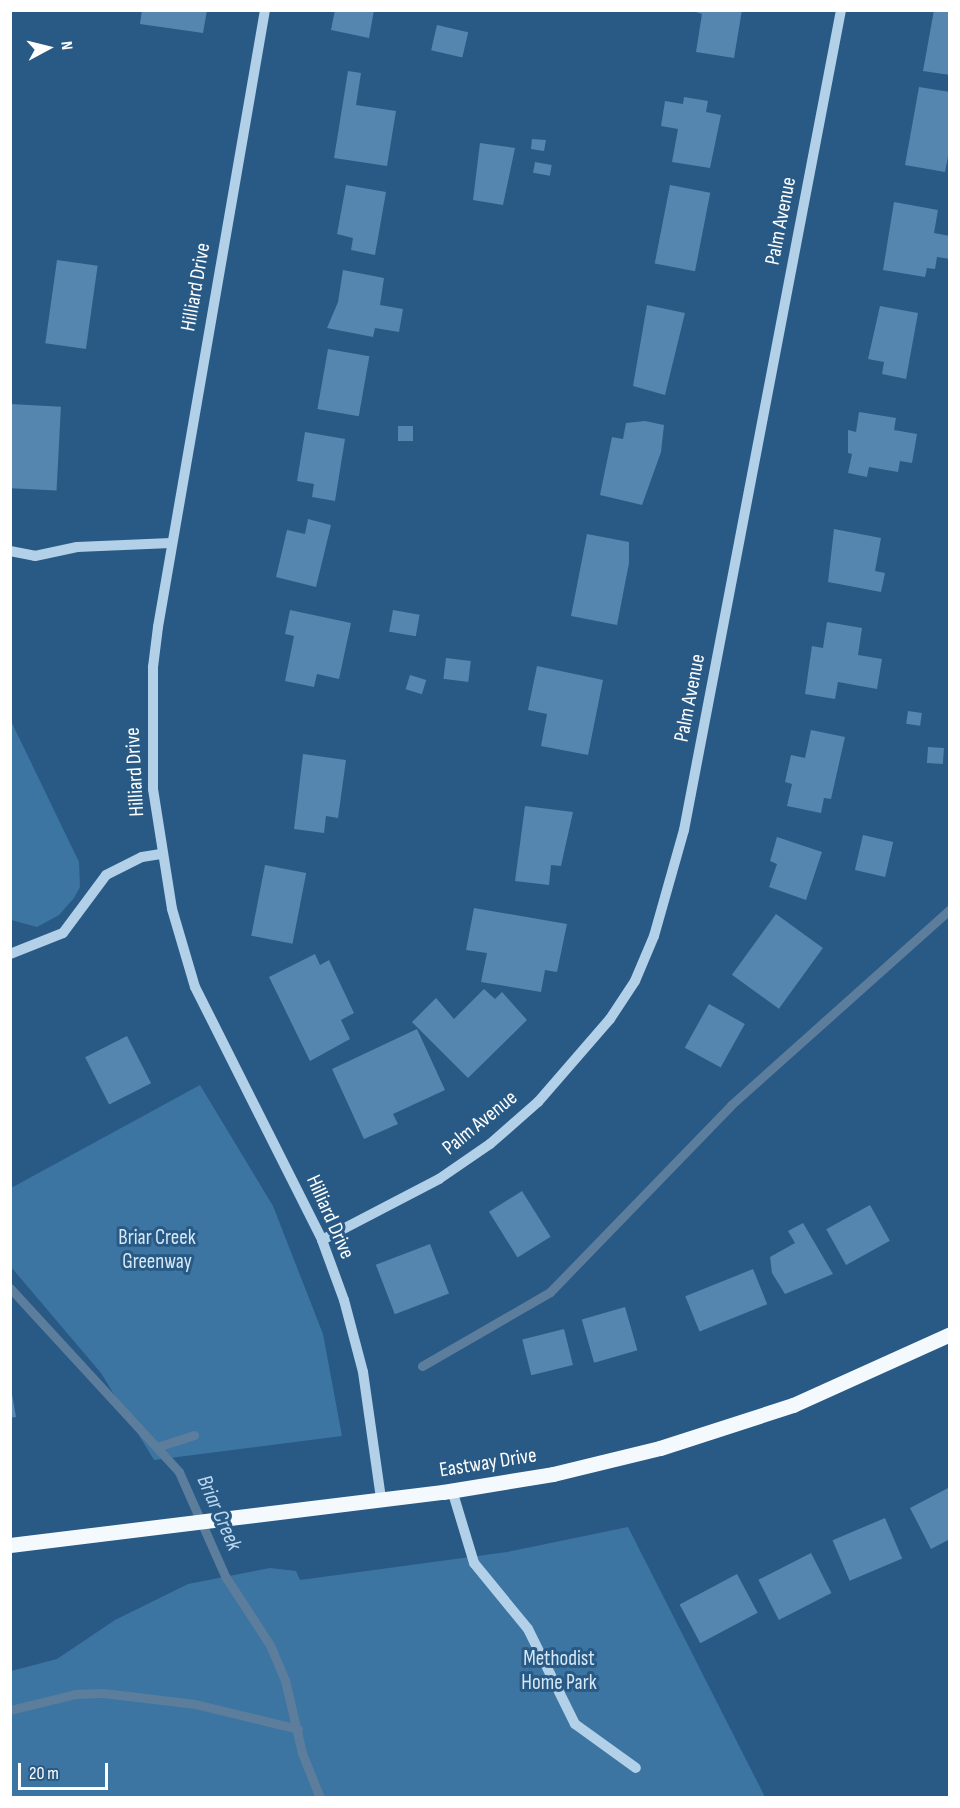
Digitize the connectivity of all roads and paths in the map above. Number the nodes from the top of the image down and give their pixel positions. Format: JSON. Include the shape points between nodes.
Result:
{"nodes":[{"id":1,"x":265,"y":10,"type":"edge"},
{"id":2,"x":841,"y":10,"type":"edge"},
{"id":3,"x":171,"y":543,"type":"junction"},
{"id":4,"x":10,"y":551,"type":"edge"},
{"id":5,"x":161,"y":854,"type":"junction"},
{"id":6,"x":10,"y":954,"type":"edge"},
{"id":7,"x":321,"y":1240,"type":"junction"},
{"id":8,"x":950,"y":1334,"type":"edge"},
{"id":9,"x":452,"y":1490,"type":"junction"},
{"id":10,"x":381,"y":1499,"type":"junction"},
{"id":11,"x":10,"y":1545,"type":"edge"},
{"id":12,"x":636,"y":1768,"type":"dead end"}],
"edges":[{"from":1,"to":3,"type":"street","name":"Hilliard Drive"},
{"from":2,"to":7,"type":"street","name":"Palm Avenue","via":[[684,830],[654,936],[635,981],[610,1019],[538,1102],[490,1144],[439,1179]]},
{"from":3,"to":4,"type":"street","via":[[77,547],[35,556]]},
{"from":3,"to":5,"type":"street","name":"Hilliard Drive","via":[[153,668],[151,748]]},
{"from":5,"to":6,"type":"street","via":[[142,857],[106,875],[63,933]]},
{"from":5,"to":7,"type":"street","name":"Hilliard Drive","via":[[195,987]]},
{"from":7,"to":10,"type":"street","name":"Hilliard Drive","via":[[344,1300],[363,1372]]},
{"from":8,"to":9,"type":"main road","name":"Eastway Drive","via":[[793,1405],[660,1448],[553,1473]]},
{"from":9,"to":10,"type":"main road","name":"Eastway Drive"},
{"from":9,"to":12,"type":"street","via":[[474,1563],[528,1629],[575,1724]]},
{"from":10,"to":11,"type":"main road","name":"Eastway Drive"}]}
